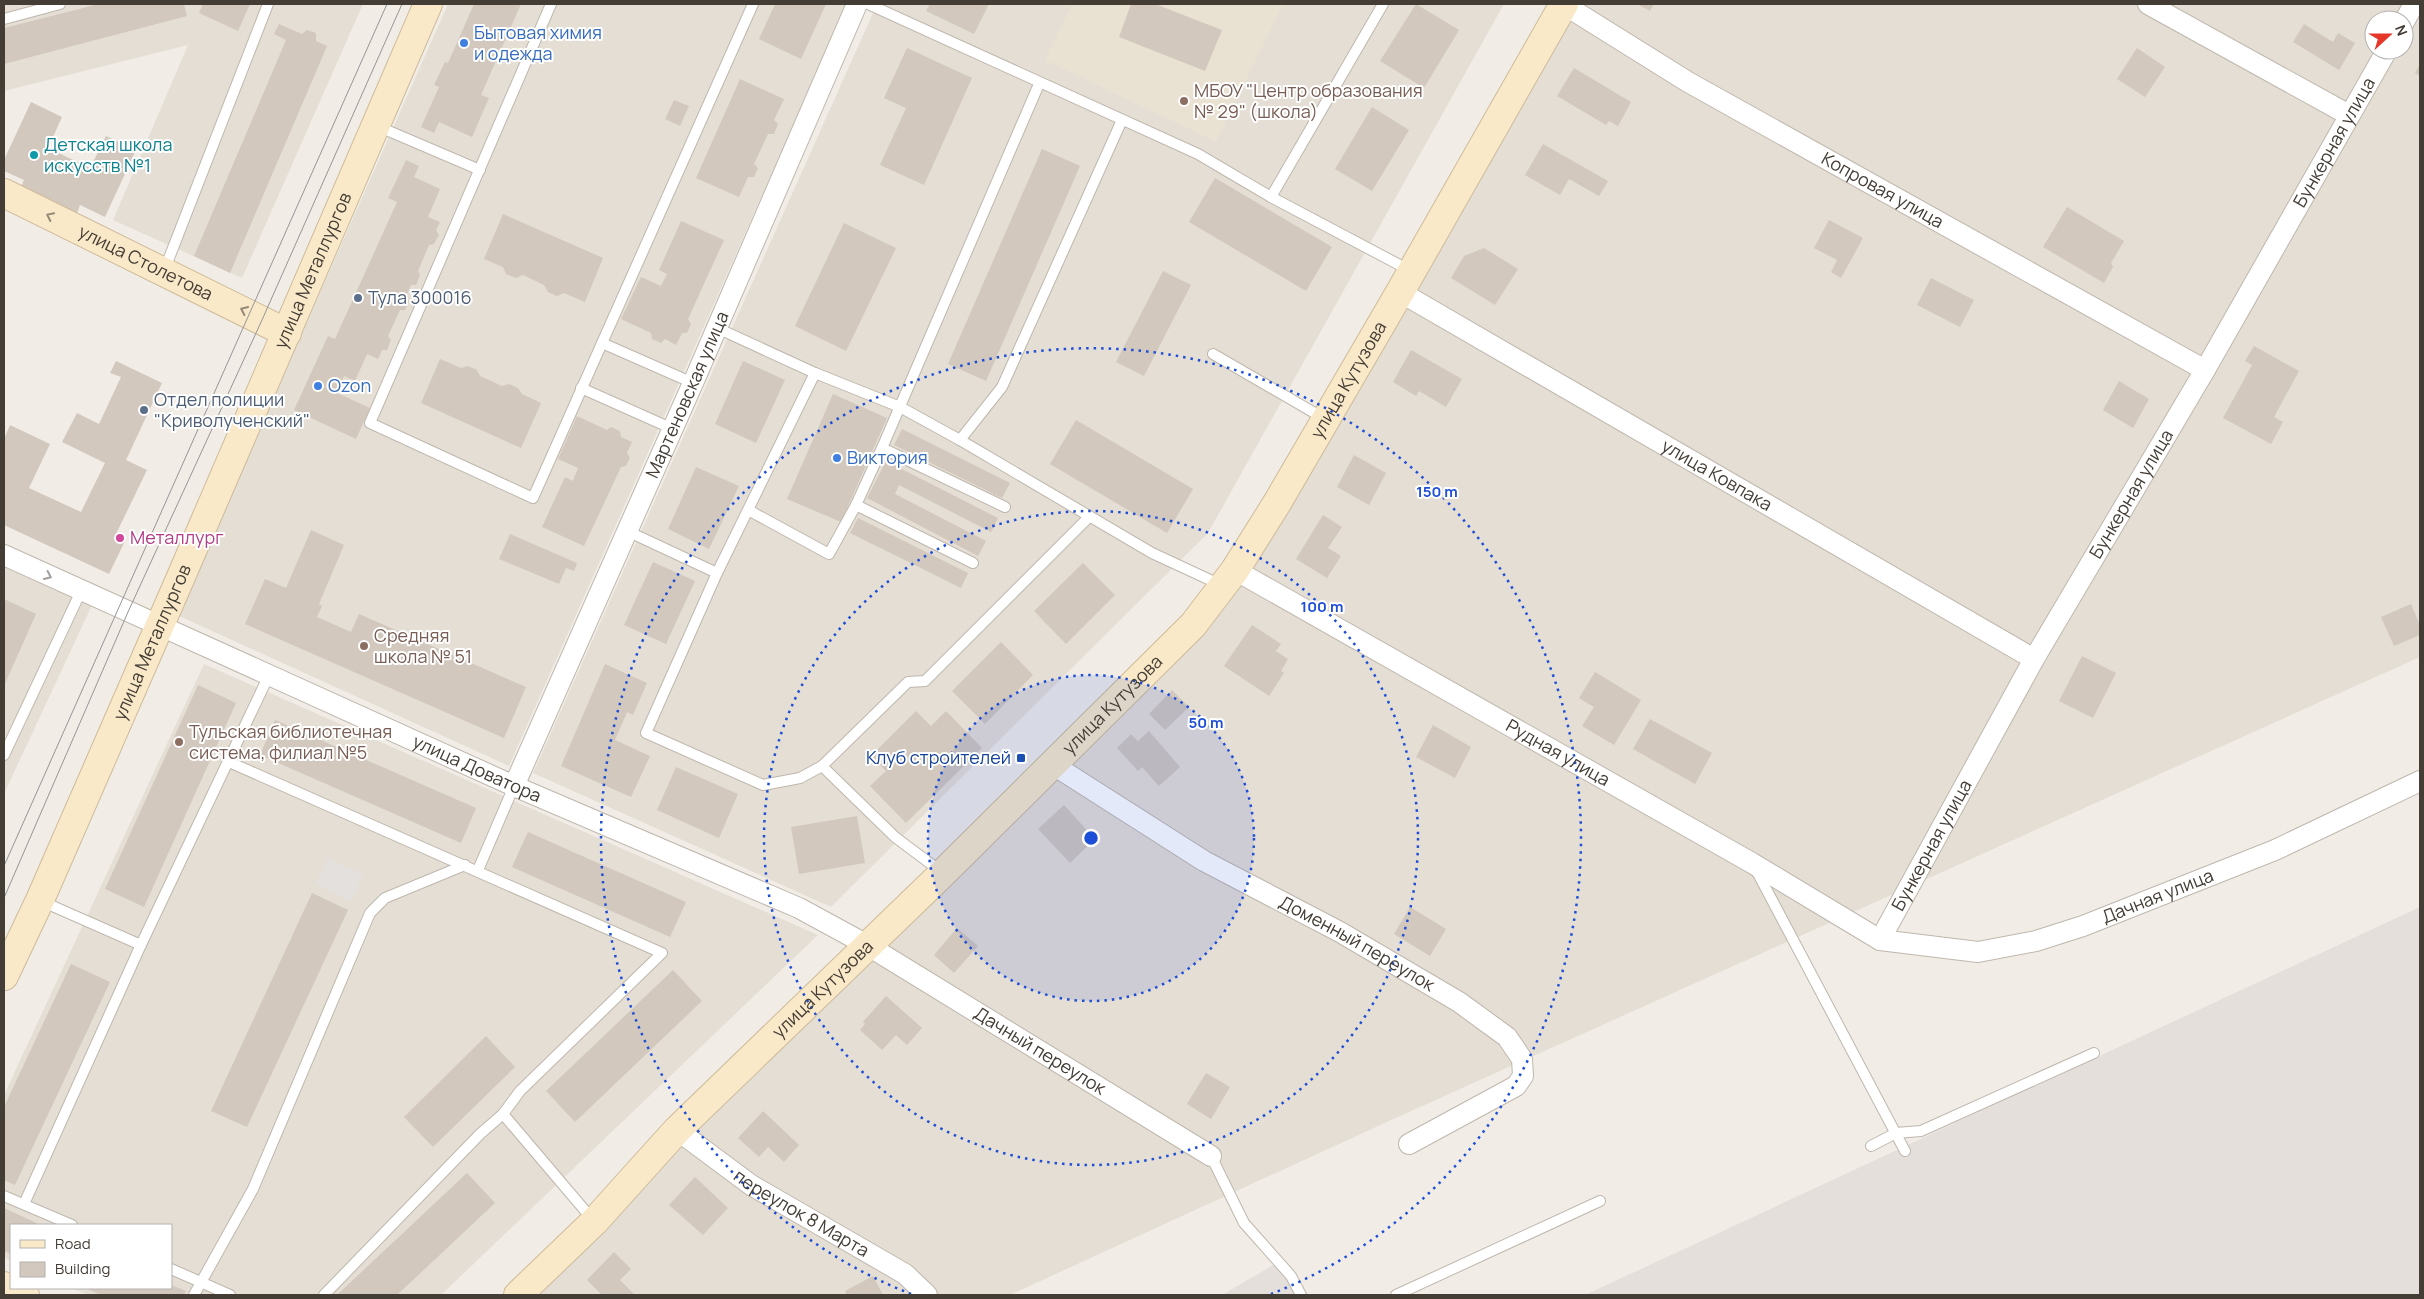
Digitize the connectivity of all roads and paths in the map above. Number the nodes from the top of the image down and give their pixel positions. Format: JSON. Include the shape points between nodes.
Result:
{"nodes":[{"id":1,"x":60,"y":4,"type":"edge"},
{"id":2,"x":268,"y":4,"type":"edge"},
{"id":3,"x":428,"y":4,"type":"edge"},
{"id":4,"x":551,"y":4,"type":"edge"},
{"id":5,"x":753,"y":4,"type":"edge"},
{"id":6,"x":858,"y":4,"type":"edge"},
{"id":7,"x":868,"y":4,"type":"edge"},
{"id":8,"x":1383,"y":4,"type":"edge"},
{"id":9,"x":1564,"y":4,"type":"edge"},
{"id":10,"x":2148,"y":4,"type":"edge"},
{"id":11,"x":4,"y":19,"type":"edge"},
{"id":12,"x":2381,"y":60,"type":"edge"},
{"id":13,"x":1039,"y":84,"type":"junction"},
{"id":14,"x":2349,"y":115,"type":"junction"},
{"id":15,"x":1122,"y":120,"type":"junction"},
{"id":16,"x":374,"y":124,"type":"junction"},
{"id":17,"x":480,"y":170,"type":"junction"},
{"id":18,"x":4,"y":193,"type":"edge"},
{"id":19,"x":1270,"y":197,"type":"junction"},
{"id":20,"x":164,"y":271,"type":"junction"},
{"id":21,"x":1406,"y":282,"type":"junction"},
{"id":22,"x":717,"y":328,"type":"junction"},
{"id":23,"x":287,"y":333,"type":"junction"},
{"id":24,"x":602,"y":343,"type":"junction"},
{"id":25,"x":1213,"y":354,"type":"dead end"},
{"id":26,"x":2205,"y":370,"type":"junction"},
{"id":27,"x":815,"y":373,"type":"junction"},
{"id":28,"x":693,"y":383,"type":"junction"},
{"id":29,"x":581,"y":388,"type":"junction"},
{"id":30,"x":900,"y":407,"type":"junction"},
{"id":31,"x":1325,"y":419,"type":"junction"},
{"id":32,"x":673,"y":429,"type":"junction"},
{"id":33,"x":960,"y":440,"type":"junction"},
{"id":34,"x":882,"y":448,"type":"junction"},
{"id":35,"x":856,"y":505,"type":"junction"},
{"id":36,"x":1005,"y":507,"type":"dead end"},
{"id":37,"x":750,"y":511,"type":"junction"},
{"id":38,"x":1089,"y":517,"type":"junction"},
{"id":39,"x":627,"y":531,"type":"junction"},
{"id":40,"x":4,"y":555,"type":"edge"},
{"id":41,"x":973,"y":564,"type":"dead end"},
{"id":42,"x":717,"y":573,"type":"junction"},
{"id":43,"x":1228,"y":578,"type":"junction"},
{"id":44,"x":81,"y":590,"type":"junction"},
{"id":45,"x":159,"y":625,"type":"junction"},
{"id":46,"x":2034,"y":659,"type":"junction"},
{"id":47,"x":269,"y":675,"type":"junction"},
{"id":48,"x":4,"y":755,"type":"edge"},
{"id":49,"x":229,"y":762,"type":"junction"},
{"id":50,"x":1052,"y":764,"type":"junction"},
{"id":51,"x":822,"y":766,"type":"junction"},
{"id":52,"x":2420,"y":782,"type":"edge"},
{"id":53,"x":514,"y":786,"type":"junction"},
{"id":54,"x":1752,"y":863,"type":"junction"},
{"id":55,"x":465,"y":865,"type":"junction"},
{"id":56,"x":478,"y":870,"type":"junction"},
{"id":57,"x":943,"y":873,"type":"junction"},
{"id":58,"x":40,"y":900,"type":"junction"},
{"id":59,"x":1880,"y":940,"type":"junction"},
{"id":60,"x":141,"y":945,"type":"junction"},
{"id":61,"x":867,"y":945,"type":"junction"},
{"id":62,"x":4,"y":976,"type":"edge"},
{"id":63,"x":2094,"y":1053,"type":"dead end"},
{"id":64,"x":503,"y":1114,"type":"junction"},
{"id":65,"x":677,"y":1130,"type":"junction"},
{"id":66,"x":1896,"y":1133,"type":"junction"},
{"id":67,"x":1409,"y":1144,"type":"dead end"},
{"id":68,"x":1871,"y":1146,"type":"dead end"},
{"id":69,"x":1905,"y":1151,"type":"dead end"},
{"id":70,"x":1211,"y":1156,"type":"joint"},
{"id":71,"x":4,"y":1196,"type":"edge"},
{"id":72,"x":1600,"y":1201,"type":"dead end"},
{"id":73,"x":24,"y":1204,"type":"junction"},
{"id":74,"x":594,"y":1222,"type":"junction"},
{"id":75,"x":70,"y":1224,"type":"edge"},
{"id":76,"x":172,"y":1270,"type":"edge"},
{"id":77,"x":200,"y":1282,"type":"junction"},
{"id":78,"x":11,"y":1289,"type":"edge"},
{"id":79,"x":327,"y":1294,"type":"edge"},
{"id":80,"x":25,"y":1295,"type":"edge"},
{"id":81,"x":194,"y":1295,"type":"edge"},
{"id":82,"x":230,"y":1295,"type":"edge"},
{"id":83,"x":518,"y":1295,"type":"edge"},
{"id":84,"x":927,"y":1295,"type":"edge"},
{"id":85,"x":1300,"y":1295,"type":"edge"},
{"id":86,"x":1396,"y":1295,"type":"edge"}],
"edges":[{"from":1,"to":11,"type":"lane"},
{"from":2,"to":20,"type":"lane"},
{"from":3,"to":16,"type":"main road","name":"улица Металлургов"},
{"from":4,"to":17,"type":"lane"},
{"from":5,"to":24,"type":"lane"},
{"from":6,"to":22,"type":"street","name":"Мартеновская улица"},
{"from":7,"to":13,"type":"lane"},
{"from":8,"to":19,"type":"lane"},
{"from":9,"to":21,"type":"main road","name":"улица Кутузова"},
{"from":9,"to":26,"type":"street","name":"Копровая улица","via":[[1688,82]]},
{"from":10,"to":14,"type":"street"},
{"from":12,"to":14,"type":"street","name":"Бункерная улица"},
{"from":13,"to":15,"type":"lane"},
{"from":13,"to":30,"type":"lane"},
{"from":14,"to":26,"type":"street","name":"Бункерная улица"},
{"from":15,"to":19,"type":"lane","via":[[1198,154]]},
{"from":15,"to":33,"type":"lane","via":[[1002,387]]},
{"from":16,"to":17,"type":"lane"},
{"from":16,"to":23,"type":"main road","name":"улица Металлургов"},
{"from":17,"to":29,"type":"lane","via":[[370,423],[533,498]]},
{"from":20,"to":18,"type":"main road","name":"улица Столетова","one_way":true},
{"from":19,"to":21,"type":"lane"},
{"from":23,"to":20,"type":"main road","name":"улица Столетова","one_way":true},
{"from":21,"to":31,"type":"main road","name":"улица Кутузова"},
{"from":21,"to":46,"type":"street","name":"улица Ковпака"},
{"from":22,"to":27,"type":"lane"},
{"from":22,"to":28,"type":"street","name":"Мартеновская улица"},
{"from":23,"to":45,"type":"main road","name":"улица Металлургов"},
{"from":24,"to":28,"type":"lane"},
{"from":24,"to":29,"type":"lane"},
{"from":25,"to":31,"type":"lane"},
{"from":26,"to":46,"type":"street","name":"Бункерная улица"},
{"from":27,"to":30,"type":"lane"},
{"from":27,"to":37,"type":"lane"},
{"from":28,"to":32,"type":"street","name":"Мартеновская улица"},
{"from":29,"to":32,"type":"lane"},
{"from":30,"to":33,"type":"lane"},
{"from":30,"to":34,"type":"lane"},
{"from":31,"to":43,"type":"main road","name":"улица Кутузова","via":[[1278,503]]},
{"from":32,"to":39,"type":"street","name":"Мартеновская улица"},
{"from":33,"to":38,"type":"lane"},
{"from":34,"to":35,"type":"lane"},
{"from":34,"to":36,"type":"lane"},
{"from":35,"to":37,"type":"lane","via":[[829,554]]},
{"from":35,"to":41,"type":"lane"},
{"from":37,"to":42,"type":"lane"},
{"from":38,"to":43,"type":"lane","via":[[1152,553]]},
{"from":38,"to":51,"type":"lane","via":[[926,681],[908,682]]},
{"from":39,"to":42,"type":"lane"},
{"from":39,"to":53,"type":"street","name":"Мартеновская улица"},
{"from":40,"to":44,"type":"street","name":"улица Доватора","one_way":true},
{"from":42,"to":51,"type":"lane","via":[[646,733],[763,785],[800,778]]},
{"from":43,"to":50,"type":"main road","name":"улица Кутузова","via":[[1193,625]]},
{"from":43,"to":54,"type":"street","name":"Рудная улица"},
{"from":44,"to":45,"type":"street","name":"улица Доватора"},
{"from":44,"to":48,"type":"lane"},
{"from":45,"to":47,"type":"street","name":"улица Доватора"},
{"from":45,"to":58,"type":"main road","name":"улица Металлургов"},
{"from":46,"to":59,"type":"street","name":"Бункерная улица"},
{"from":47,"to":49,"type":"lane"},
{"from":47,"to":53,"type":"street","name":"улица Доватора"},
{"from":49,"to":55,"type":"lane"},
{"from":49,"to":60,"type":"lane"},
{"from":50,"to":57,"type":"main road","name":"улица Кутузова"},
{"from":50,"to":67,"type":"street","name":"Доменный переулок","via":[[1204,861],[1340,932],[1459,1002],[1507,1037],[1522,1060],[1523,1076],[1516,1086]]},
{"from":51,"to":57,"type":"lane","via":[[895,837]]},
{"from":52,"to":59,"type":"street","name":"Дачная улица","via":[[2275,850],[2083,926],[2036,941],[1978,952]]},
{"from":53,"to":56,"type":"lane"},
{"from":53,"to":61,"type":"street","name":"улица Доватора","via":[[799,908]]},
{"from":54,"to":59,"type":"street","name":"Рудная улица"},
{"from":54,"to":66,"type":"lane"},
{"from":55,"to":56,"type":"lane"},
{"from":55,"to":77,"type":"lane","via":[[385,898],[370,913],[253,1189]]},
{"from":56,"to":64,"type":"lane","via":[[662,952],[520,1091]]},
{"from":57,"to":61,"type":"main road","name":"улица Кутузова"},
{"from":58,"to":60,"type":"lane"},
{"from":58,"to":62,"type":"main road","name":"улица Металлургов"},
{"from":60,"to":73,"type":"lane"},
{"from":61,"to":65,"type":"main road","name":"улица Кутузова"},
{"from":61,"to":70,"type":"street","name":"Дачный переулок"},
{"from":63,"to":66,"type":"lane","via":[[1921,1130]]},
{"from":64,"to":74,"type":"lane"},
{"from":64,"to":79,"type":"lane"},
{"from":65,"to":74,"type":"main road","name":"улица Кутузова"},
{"from":65,"to":84,"type":"street","name":"переулок 8 Марта","via":[[751,1185],[904,1274]]},
{"from":66,"to":68,"type":"lane"},
{"from":66,"to":69,"type":"lane"},
{"from":70,"to":85,"type":"lane","via":[[1244,1223],[1290,1276]]},
{"from":71,"to":73,"type":"lane"},
{"from":72,"to":86,"type":"lane"},
{"from":73,"to":75,"type":"lane"},
{"from":74,"to":83,"type":"main road","name":"улица Кутузова"},
{"from":76,"to":77,"type":"lane"},
{"from":77,"to":81,"type":"lane"},
{"from":77,"to":82,"type":"lane"},
{"from":78,"to":80,"type":"main road"}]}
